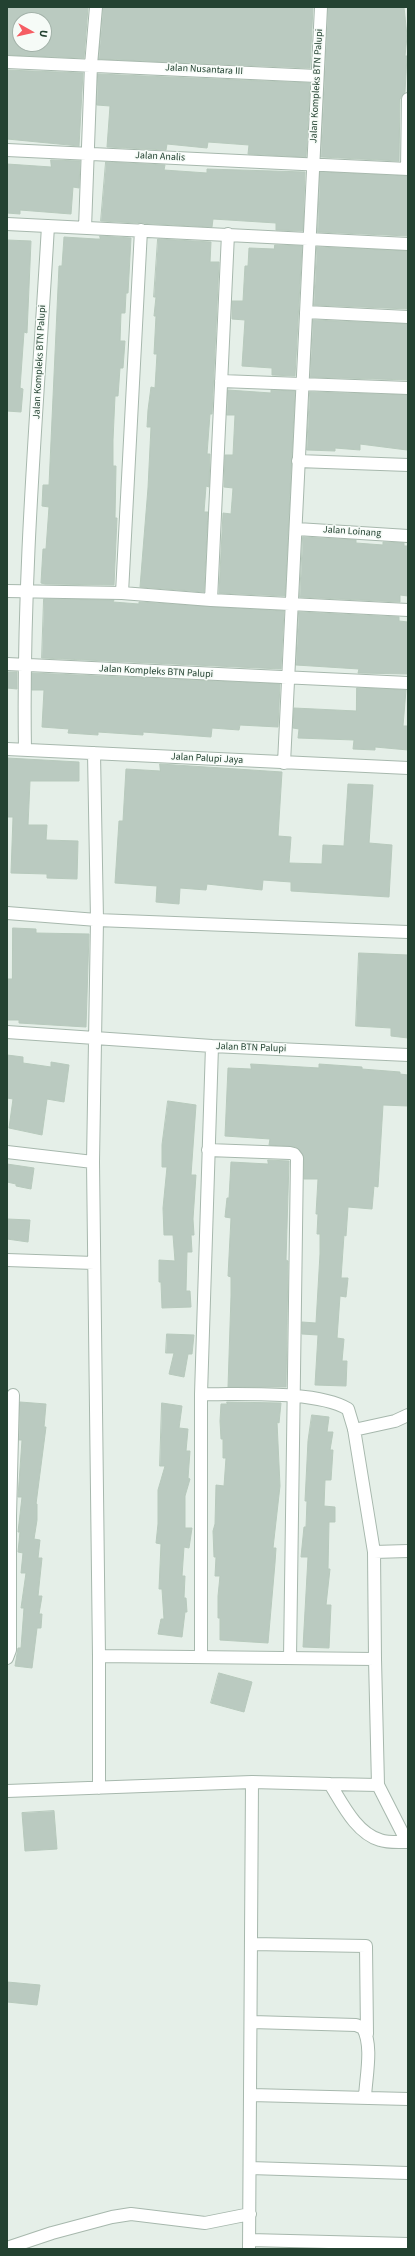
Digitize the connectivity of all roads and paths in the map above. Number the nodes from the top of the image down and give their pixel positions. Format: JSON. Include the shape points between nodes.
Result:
{"nodes":[{"id":1,"x":96,"y":7,"type":"edge"},
{"id":2,"x":321,"y":7,"type":"edge"},
{"id":3,"x":7,"y":62,"type":"edge"},
{"id":4,"x":91,"y":65,"type":"junction"},
{"id":5,"x":317,"y":76,"type":"junction"},
{"id":6,"x":408,"y":99,"type":"edge"},
{"id":7,"x":7,"y":150,"type":"edge"},
{"id":8,"x":89,"y":154,"type":"junction"},
{"id":9,"x":312,"y":164,"type":"junction"},
{"id":10,"x":407,"y":169,"type":"edge"},
{"id":11,"x":7,"y":224,"type":"edge"},
{"id":12,"x":48,"y":226,"type":"junction"},
{"id":13,"x":85,"y":228,"type":"junction"},
{"id":14,"x":142,"y":230,"type":"junction"},
{"id":15,"x":228,"y":234,"type":"junction"},
{"id":16,"x":310,"y":239,"type":"junction"},
{"id":17,"x":408,"y":244,"type":"edge"},
{"id":18,"x":306,"y":312,"type":"junction"},
{"id":19,"x":408,"y":317,"type":"edge"},
{"id":20,"x":221,"y":381,"type":"junction"},
{"id":21,"x":302,"y":382,"type":"junction"},
{"id":22,"x":408,"y":388,"type":"edge"},
{"id":23,"x":298,"y":460,"type":"junction"},
{"id":24,"x":408,"y":465,"type":"edge"},
{"id":25,"x":297,"y":529,"type":"junction"},
{"id":26,"x":408,"y":536,"type":"edge"},
{"id":27,"x":7,"y":591,"type":"edge"},
{"id":28,"x":26,"y":592,"type":"junction"},
{"id":29,"x":122,"y":593,"type":"junction"},
{"id":30,"x":211,"y":600,"type":"junction"},
{"id":31,"x":292,"y":604,"type":"junction"},
{"id":32,"x":408,"y":610,"type":"edge"},
{"id":33,"x":7,"y":664,"type":"edge"},
{"id":34,"x":23,"y":665,"type":"junction"},
{"id":35,"x":289,"y":678,"type":"junction"},
{"id":36,"x":408,"y":683,"type":"edge"},
{"id":37,"x":7,"y":748,"type":"edge"},
{"id":38,"x":25,"y":750,"type":"junction"},
{"id":39,"x":94,"y":753,"type":"junction"},
{"id":40,"x":284,"y":763,"type":"junction"},
{"id":41,"x":408,"y":768,"type":"edge"},
{"id":42,"x":7,"y":913,"type":"edge"},
{"id":43,"x":97,"y":920,"type":"junction"},
{"id":44,"x":408,"y":932,"type":"edge"},
{"id":45,"x":7,"y":1032,"type":"edge"},
{"id":46,"x":94,"y":1038,"type":"junction"},
{"id":47,"x":212,"y":1046,"type":"junction"},
{"id":48,"x":408,"y":1055,"type":"edge"},
{"id":49,"x":208,"y":1150,"type":"junction"},
{"id":50,"x":7,"y":1152,"type":"edge"},
{"id":51,"x":93,"y":1162,"type":"junction"},
{"id":52,"x":7,"y":1260,"type":"edge"},
{"id":53,"x":94,"y":1263,"type":"junction"},
{"id":54,"x":201,"y":1394,"type":"junction"},
{"id":55,"x":13,"y":1395,"type":"dead end"},
{"id":56,"x":294,"y":1396,"type":"junction"},
{"id":57,"x":408,"y":1415,"type":"edge"},
{"id":58,"x":354,"y":1430,"type":"junction"},
{"id":59,"x":9,"y":1443,"type":"edge"},
{"id":60,"x":9,"y":1523,"type":"edge"},
{"id":61,"x":408,"y":1551,"type":"edge"},
{"id":62,"x":374,"y":1552,"type":"junction"},
{"id":63,"x":99,"y":1656,"type":"junction"},
{"id":64,"x":201,"y":1656,"type":"junction"},
{"id":65,"x":7,"y":1658,"type":"edge"},
{"id":66,"x":290,"y":1658,"type":"junction"},
{"id":67,"x":375,"y":1659,"type":"junction"},
{"id":68,"x":252,"y":1782,"type":"junction"},
{"id":69,"x":330,"y":1784,"type":"junction"},
{"id":70,"x":378,"y":1785,"type":"junction"},
{"id":71,"x":99,"y":1788,"type":"junction"},
{"id":72,"x":7,"y":1791,"type":"edge"},
{"id":73,"x":408,"y":1842,"type":"edge"},
{"id":74,"x":252,"y":1944,"type":"junction"},
{"id":75,"x":252,"y":2022,"type":"junction"},
{"id":76,"x":367,"y":2034,"type":"junction"},
{"id":77,"x":251,"y":2095,"type":"junction"},
{"id":78,"x":365,"y":2097,"type":"junction"},
{"id":79,"x":408,"y":2099,"type":"edge"},
{"id":80,"x":250,"y":2168,"type":"junction"},
{"id":81,"x":408,"y":2173,"type":"edge"},
{"id":82,"x":250,"y":2214,"type":"junction"},
{"id":83,"x":408,"y":2244,"type":"edge"},
{"id":84,"x":249,"y":2245,"type":"edge"},
{"id":85,"x":7,"y":2248,"type":"edge"}],
"edges":[{"from":1,"to":4,"type":"street"},
{"from":2,"to":5,"type":"street","name":"Jalan Kompleks BTN Palupi"},
{"from":3,"to":4,"type":"street","name":"Jalan Nusantara III"},
{"from":4,"to":5,"type":"street","name":"Jalan Nusantara III"},
{"from":4,"to":8,"type":"street"},
{"from":5,"to":9,"type":"street","name":"Jalan Kompleks BTN Palupi"},
{"from":6,"to":10,"type":"street"},
{"from":7,"to":8,"type":"street","name":"Jalan Analis"},
{"from":8,"to":9,"type":"street","name":"Jalan Analis"},
{"from":8,"to":13,"type":"street"},
{"from":9,"to":10,"type":"street"},
{"from":9,"to":16,"type":"street","name":"Jalan Kompleks BTN Palupi"},
{"from":11,"to":12,"type":"street"},
{"from":12,"to":13,"type":"street"},
{"from":12,"to":28,"type":"street","name":"Jalan Kompleks BTN Palupi"},
{"from":13,"to":14,"type":"street"},
{"from":14,"to":15,"type":"street"},
{"from":14,"to":29,"type":"street"},
{"from":15,"to":16,"type":"street"},
{"from":15,"to":20,"type":"street"},
{"from":16,"to":17,"type":"street"},
{"from":16,"to":18,"type":"street","name":"Jalan Kompleks BTN Palupi"},
{"from":18,"to":19,"type":"street"},
{"from":18,"to":21,"type":"street","name":"Jalan Kompleks BTN Palupi"},
{"from":20,"to":21,"type":"street"},
{"from":20,"to":30,"type":"street"},
{"from":21,"to":22,"type":"street"},
{"from":21,"to":23,"type":"street","name":"Jalan Kompleks BTN Palupi"},
{"from":23,"to":24,"type":"street"},
{"from":23,"to":25,"type":"street","name":"Jalan Kompleks BTN Palupi"},
{"from":25,"to":26,"type":"street","name":"Jalan Loinang"},
{"from":25,"to":31,"type":"street","name":"Jalan Kompleks BTN Palupi"},
{"from":27,"to":28,"type":"street"},
{"from":28,"to":29,"type":"street"},
{"from":28,"to":34,"type":"street","name":"Jalan Kompleks BTN Palupi"},
{"from":29,"to":30,"type":"street"},
{"from":30,"to":31,"type":"street"},
{"from":31,"to":32,"type":"street"},
{"from":31,"to":35,"type":"street","name":"Jalan Kompleks BTN Palupi"},
{"from":33,"to":34,"type":"street","name":"Jalan Kompleks BTN Palupi"},
{"from":34,"to":35,"type":"street","name":"Jalan Kompleks BTN Palupi"},
{"from":34,"to":38,"type":"street","name":"Jalan Kompleks BTN Palupi"},
{"from":35,"to":36,"type":"street","name":"Jalan Kompleks BTN Palupi"},
{"from":35,"to":40,"type":"street","name":"Jalan Kompleks BTN Palupi"},
{"from":37,"to":38,"type":"street","name":"Jalan Palupi Jaya"},
{"from":38,"to":39,"type":"street","name":"Jalan Palupi Jaya"},
{"from":39,"to":40,"type":"street","name":"Jalan Palupi Jaya"},
{"from":39,"to":43,"type":"street"},
{"from":40,"to":41,"type":"street","name":"Jalan Palupi Jaya"},
{"from":42,"to":43,"type":"street"},
{"from":43,"to":44,"type":"street"},
{"from":43,"to":46,"type":"street"},
{"from":45,"to":46,"type":"street","name":"Jalan BTN Palupi"},
{"from":46,"to":47,"type":"street","name":"Jalan BTN Palupi"},
{"from":46,"to":51,"type":"street"},
{"from":47,"to":48,"type":"street","name":"Jalan BTN Palupi"},
{"from":47,"to":49,"type":"street"},
{"from":49,"to":54,"type":"street"},
{"from":49,"to":56,"type":"street","via":[[290,1153],[296,1156]]},
{"from":50,"to":51,"type":"street"},
{"from":51,"to":53,"type":"street"},
{"from":52,"to":53,"type":"street"},
{"from":53,"to":63,"type":"street"},
{"from":54,"to":56,"type":"street"},
{"from":54,"to":64,"type":"street"},
{"from":55,"to":59,"type":"street"},
{"from":56,"to":58,"type":"street","via":[[336,1401],[348,1409]]},
{"from":56,"to":66,"type":"street"},
{"from":57,"to":58,"type":"street","via":[[395,1421]]},
{"from":58,"to":62,"type":"street"},
{"from":59,"to":60,"type":"street"},
{"from":60,"to":65,"type":"street","via":[[10,1650]]},
{"from":61,"to":62,"type":"street"},
{"from":62,"to":67,"type":"street"},
{"from":63,"to":64,"type":"street"},
{"from":63,"to":71,"type":"street"},
{"from":64,"to":66,"type":"street"},
{"from":66,"to":67,"type":"street"},
{"from":67,"to":70,"type":"street"},
{"from":68,"to":69,"type":"street"},
{"from":68,"to":71,"type":"street"},
{"from":68,"to":74,"type":"street"},
{"from":69,"to":70,"type":"street"},
{"from":69,"to":73,"type":"street","via":[[352,1818],[368,1834],[379,1840]]},
{"from":70,"to":73,"type":"street"},
{"from":71,"to":72,"type":"street"},
{"from":74,"to":75,"type":"street"},
{"from":74,"to":76,"type":"street","via":[[366,1946]]},
{"from":75,"to":76,"type":"street","via":[[356,2025],[364,2028]]},
{"from":75,"to":77,"type":"street"},
{"from":76,"to":78,"type":"street"},
{"from":77,"to":78,"type":"street"},
{"from":77,"to":80,"type":"street"},
{"from":78,"to":79,"type":"street"},
{"from":80,"to":81,"type":"street"},
{"from":80,"to":82,"type":"street"},
{"from":82,"to":84,"type":"street"},
{"from":82,"to":85,"type":"street","via":[[205,2223],[131,2214],[52,2233]]},
{"from":83,"to":84,"type":"street"}]}
